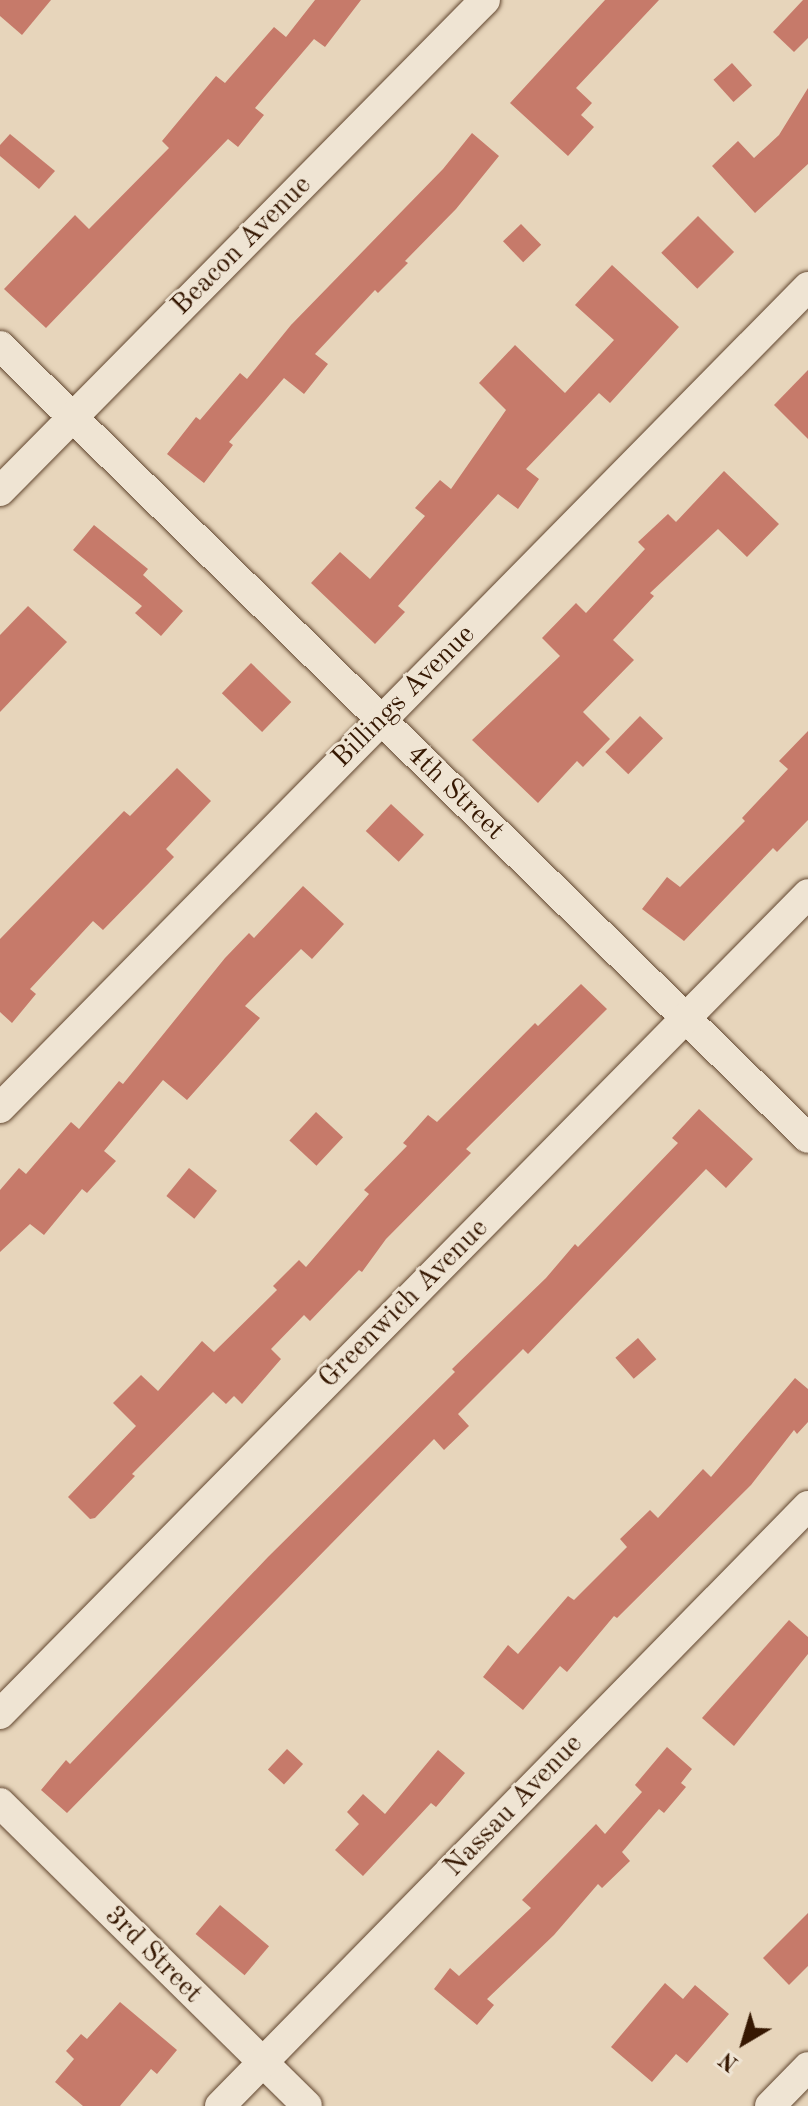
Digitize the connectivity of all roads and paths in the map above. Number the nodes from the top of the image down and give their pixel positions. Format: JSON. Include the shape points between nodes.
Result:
{"nodes":[{"id":1,"x":485,"y":0,"type":"edge"},
{"id":2,"x":808,"y":287,"type":"edge"},
{"id":3,"x":0,"y":346,"type":"edge"},
{"id":4,"x":73,"y":417,"type":"junction"},
{"id":5,"x":0,"y":491,"type":"edge"},
{"id":6,"x":381,"y":720,"type":"junction"},
{"id":7,"x":808,"y":894,"type":"edge"},
{"id":8,"x":685,"y":1018,"type":"junction"},
{"id":9,"x":0,"y":1108,"type":"edge"},
{"id":10,"x":808,"y":1138,"type":"edge"},
{"id":11,"x":808,"y":1506,"type":"edge"},
{"id":12,"x":0,"y":1714,"type":"edge"},
{"id":13,"x":0,"y":1803,"type":"edge"},
{"id":14,"x":263,"y":2062,"type":"junction"},
{"id":15,"x":808,"y":2067,"type":"edge"},
{"id":16,"x":220,"y":2106,"type":"edge"},
{"id":17,"x":307,"y":2106,"type":"edge"},
{"id":18,"x":770,"y":2106,"type":"edge"}],
"edges":[{"from":1,"to":4,"type":"street","name":"Beacon Avenue"},
{"from":2,"to":6,"type":"street","name":"Billings Avenue"},
{"from":3,"to":4,"type":"street","name":"4th Street"},
{"from":4,"to":5,"type":"street","name":"Beacon Avenue"},
{"from":4,"to":6,"type":"street","name":"4th Street"},
{"from":6,"to":8,"type":"street","name":"4th Street"},
{"from":6,"to":9,"type":"street","name":"Billings Avenue"},
{"from":7,"to":8,"type":"street","name":"Greenwich Avenue"},
{"from":8,"to":10,"type":"street","name":"4th Street"},
{"from":8,"to":12,"type":"street","name":"Greenwich Avenue"},
{"from":11,"to":14,"type":"street","name":"Nassau Avenue"},
{"from":13,"to":14,"type":"street","name":"3rd Street"},
{"from":14,"to":16,"type":"street","name":"Nassau Avenue"},
{"from":14,"to":17,"type":"street","name":"3rd Street"},
{"from":15,"to":18,"type":"street"}]}
